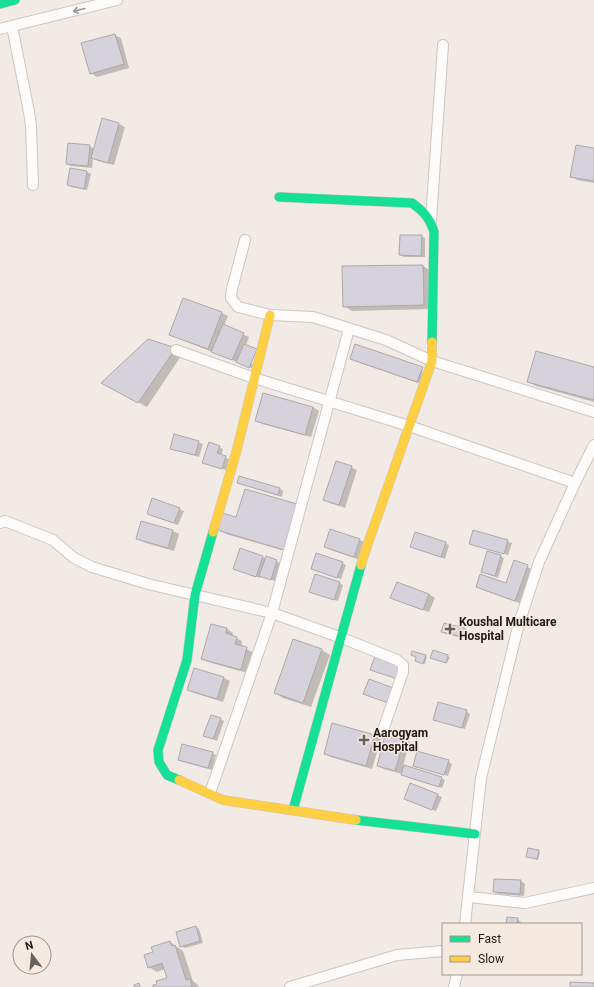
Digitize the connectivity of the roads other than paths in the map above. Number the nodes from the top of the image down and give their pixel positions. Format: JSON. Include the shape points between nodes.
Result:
{"nodes":[{"id":1,"x":14,"y":0,"type":"edge"},
{"id":2,"x":117,"y":0,"type":"edge"},
{"id":3,"x":0,"y":4,"type":"edge"},
{"id":4,"x":12,"y":26,"type":"junction"},
{"id":5,"x":0,"y":30,"type":"edge"},
{"id":6,"x":443,"y":45,"type":"dead end"},
{"id":7,"x":33,"y":185,"type":"dead end"},
{"id":8,"x":279,"y":197,"type":"dead end"},
{"id":9,"x":431,"y":220,"type":"junction"},
{"id":10,"x":244,"y":240,"type":"dead end"},
{"id":11,"x":270,"y":315,"type":"junction"},
{"id":12,"x":349,"y":329,"type":"junction"},
{"id":13,"x":176,"y":350,"type":"dead end"},
{"id":14,"x":432,"y":361,"type":"junction"},
{"id":15,"x":254,"y":378,"type":"junction"},
{"id":16,"x":329,"y":402,"type":"junction"},
{"id":17,"x":594,"y":412,"type":"edge"},
{"id":18,"x":409,"y":426,"type":"junction"},
{"id":19,"x":594,"y":445,"type":"edge"},
{"id":20,"x":575,"y":484,"type":"junction"},
{"id":21,"x":2,"y":522,"type":"edge"},
{"id":22,"x":194,"y":595,"type":"junction"},
{"id":23,"x":272,"y":613,"type":"junction"},
{"id":24,"x":342,"y":638,"type":"junction"},
{"id":25,"x":383,"y":730,"type":"dead end"},
{"id":26,"x":210,"y":794,"type":"junction"},
{"id":27,"x":293,"y":810,"type":"junction"},
{"id":28,"x":475,"y":834,"type":"junction"},
{"id":29,"x":594,"y":888,"type":"edge"},
{"id":30,"x":469,"y":897,"type":"junction"},
{"id":31,"x":465,"y":923,"type":"edge"},
{"id":32,"x":442,"y":951,"type":"edge"},
{"id":33,"x":457,"y":975,"type":"edge"},
{"id":34,"x":290,"y":987,"type":"edge"},
{"id":35,"x":454,"y":987,"type":"edge"}],
"edges":[{"from":1,"to":3,"type":"main road"},
{"from":2,"to":4,"type":"street","one_way":true},
{"from":4,"to":5,"type":"street"},
{"from":4,"to":7,"type":"street","via":[[30,112]]},
{"from":6,"to":9,"type":"street"},
{"from":8,"to":9,"type":"main road","via":[[412,203]]},
{"from":9,"to":14,"type":"main road","via":[[434,232]]},
{"from":10,"to":11,"type":"street","via":[[231,298],[238,307]]},
{"from":11,"to":12,"type":"street","via":[[313,317]]},
{"from":11,"to":15,"type":"main road"},
{"from":12,"to":14,"type":"street","via":[[386,340]]},
{"from":12,"to":16,"type":"street"},
{"from":13,"to":15,"type":"street"},
{"from":14,"to":17,"type":"street"},
{"from":14,"to":18,"type":"main road"},
{"from":15,"to":16,"type":"street"},
{"from":15,"to":22,"type":"main road","via":[[236,453]]},
{"from":16,"to":18,"type":"street"},
{"from":16,"to":23,"type":"street"},
{"from":18,"to":20,"type":"street"},
{"from":18,"to":24,"type":"main road","via":[[366,550]]},
{"from":19,"to":20,"type":"street"},
{"from":20,"to":28,"type":"street","via":[[539,562],[518,627],[481,778]]},
{"from":21,"to":22,"type":"street","via":[[53,540],[74,558],[92,567]]},
{"from":22,"to":23,"type":"street"},
{"from":22,"to":26,"type":"main road","via":[[187,660],[158,750],[160,762],[167,775]]},
{"from":23,"to":24,"type":"street"},
{"from":23,"to":26,"type":"street"},
{"from":24,"to":25,"type":"street","via":[[397,660],[403,665],[404,672]]},
{"from":24,"to":27,"type":"main road"},
{"from":26,"to":27,"type":"main road","via":[[223,800]]},
{"from":27,"to":28,"type":"main road"},
{"from":28,"to":30,"type":"street"},
{"from":29,"to":30,"type":"street","via":[[525,903]]},
{"from":30,"to":31,"type":"street"},
{"from":32,"to":34,"type":"street","via":[[397,955]]},
{"from":33,"to":35,"type":"street"}]}
